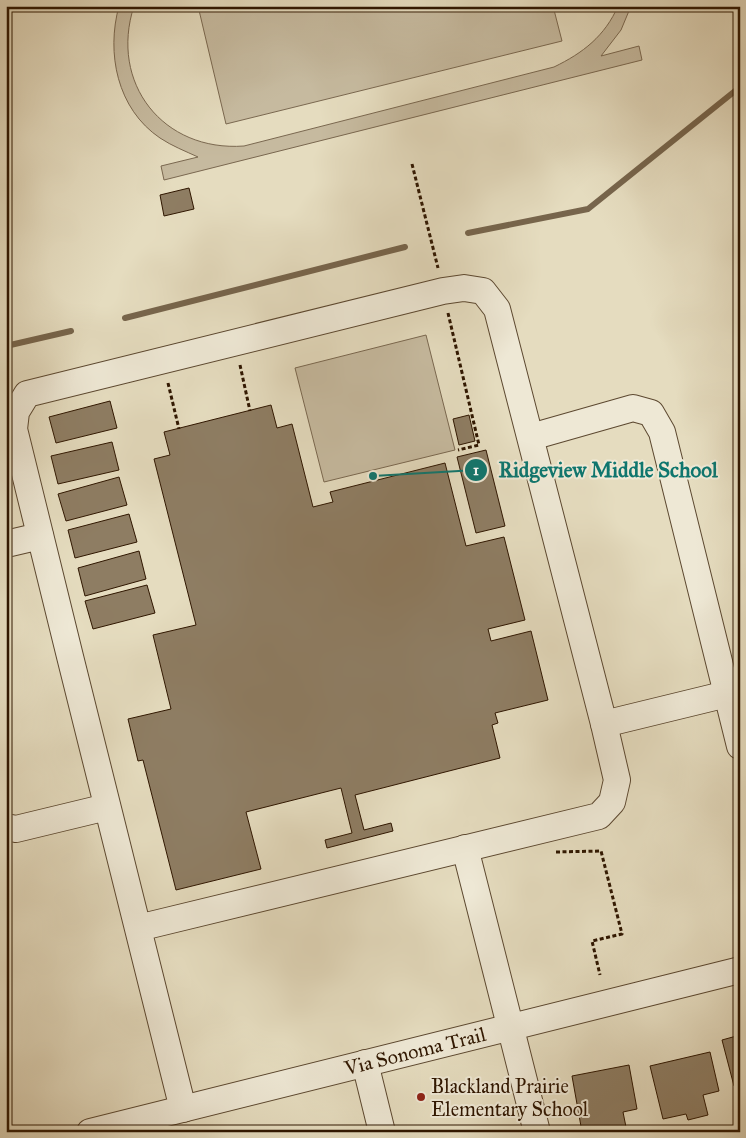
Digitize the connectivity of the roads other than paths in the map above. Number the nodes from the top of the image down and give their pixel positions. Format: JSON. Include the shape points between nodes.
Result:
{"nodes":[{"id":1,"x":531,"y":437,"type":"junction"},
{"id":2,"x":40,"y":536,"type":"junction"},
{"id":3,"x":6,"y":544,"type":"edge"},
{"id":4,"x":727,"y":694,"type":"junction"},
{"id":5,"x":604,"y":724,"type":"junction"},
{"id":6,"x":740,"y":746,"type":"edge"},
{"id":7,"x":107,"y":807,"type":"junction"},
{"id":8,"x":6,"y":827,"type":"edge"},
{"id":9,"x":465,"y":848,"type":"junction"},
{"id":10,"x":138,"y":928,"type":"junction"},
{"id":11,"x":740,"y":970,"type":"edge"},
{"id":12,"x":511,"y":1027,"type":"junction"},
{"id":13,"x":366,"y":1063,"type":"junction"},
{"id":14,"x":183,"y":1109,"type":"junction"},
{"id":15,"x":90,"y":1132,"type":"edge"},
{"id":16,"x":382,"y":1132,"type":"edge"},
{"id":17,"x":537,"y":1132,"type":"edge"}],
"edges":[{"from":1,"to":2,"type":"street","via":[[497,309],[483,291],[464,288],[443,291],[28,394],[16,412],[14,429]]},
{"from":1,"to":4,"type":"street","via":[[633,408],[651,413],[662,432]]},
{"from":1,"to":5,"type":"street"},
{"from":2,"to":3,"type":"street"},
{"from":2,"to":7,"type":"street"},
{"from":4,"to":5,"type":"street"},
{"from":4,"to":6,"type":"street"},
{"from":5,"to":9,"type":"street","via":[[617,780],[612,802],[599,816]]},
{"from":7,"to":8,"type":"street","via":[[16,829]]},
{"from":7,"to":10,"type":"street"},
{"from":9,"to":10,"type":"street"},
{"from":9,"to":12,"type":"street"},
{"from":10,"to":14,"type":"street"},
{"from":11,"to":12,"type":"street","name":"Via Sonoma Trail"},
{"from":12,"to":13,"type":"street","name":"Via Sonoma Trail"},
{"from":12,"to":17,"type":"street"},
{"from":13,"to":14,"type":"street","name":"Via Sonoma Trail"},
{"from":13,"to":16,"type":"street"},
{"from":14,"to":15,"type":"street","name":"Via Sonoma Trail"}]}
